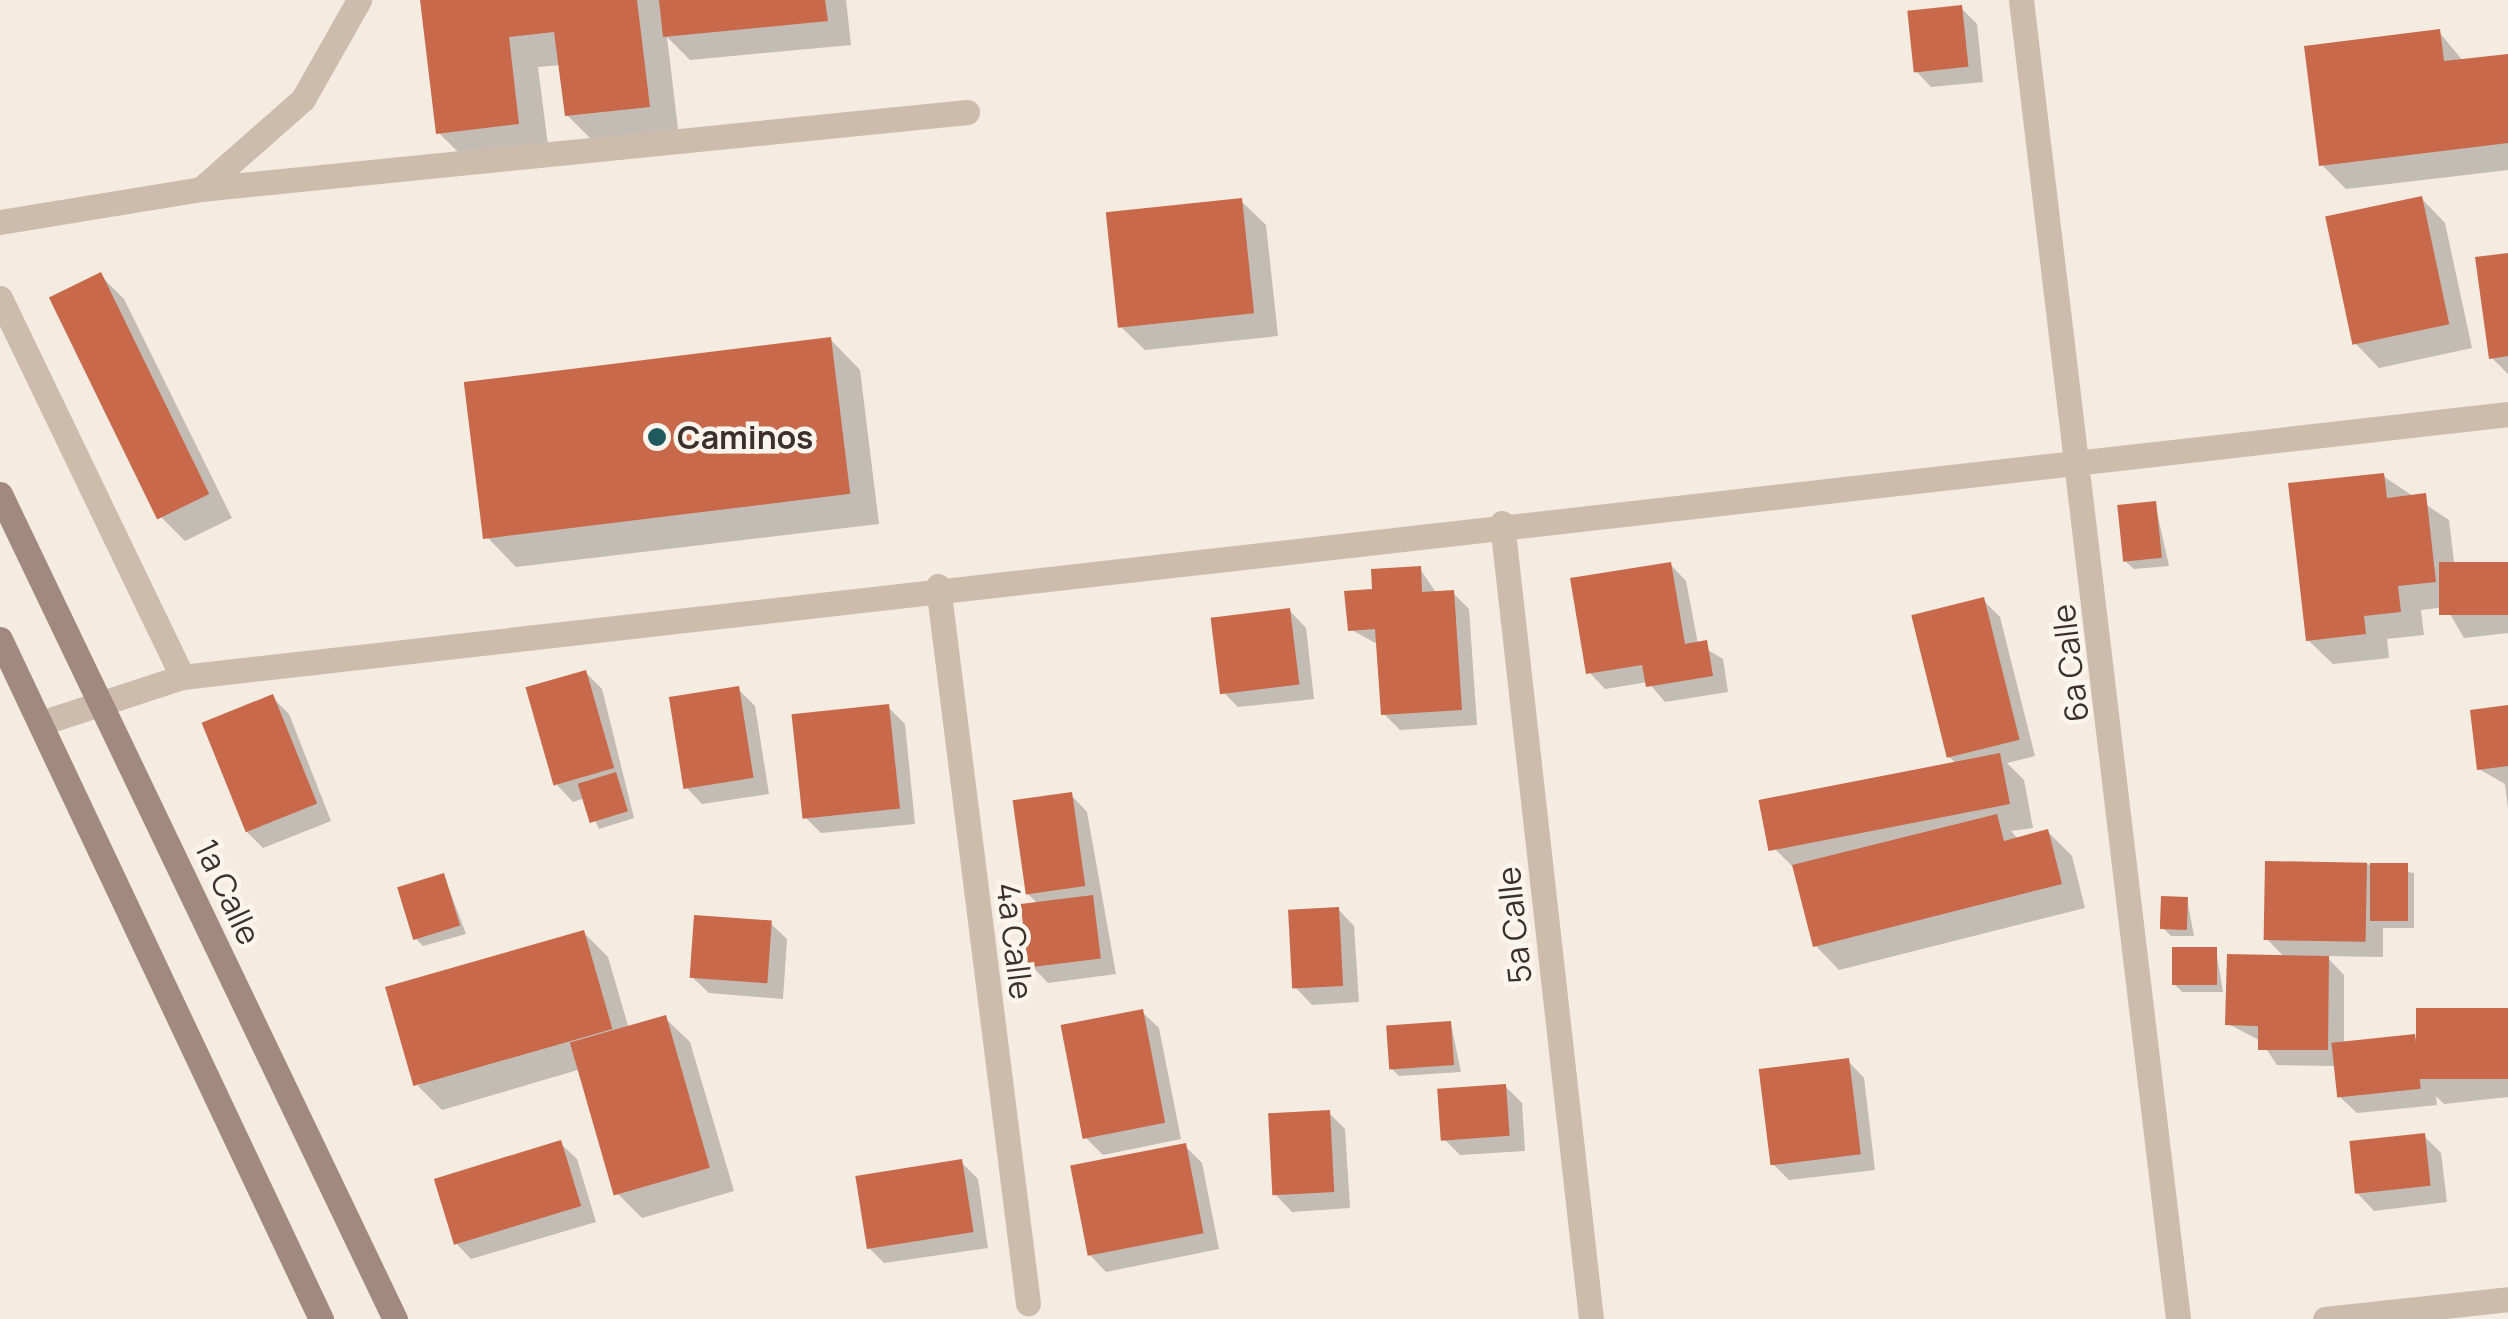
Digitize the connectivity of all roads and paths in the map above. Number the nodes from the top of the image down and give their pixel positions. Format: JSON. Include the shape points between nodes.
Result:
{"nodes":[{"id":1,"x":359,"y":0,"type":"edge"},
{"id":2,"x":2020,"y":0,"type":"edge"},
{"id":3,"x":968,"y":112,"type":"dead end"},
{"id":4,"x":201,"y":190,"type":"junction"},
{"id":5,"x":0,"y":222,"type":"edge"},
{"id":6,"x":0,"y":298,"type":"edge"},
{"id":7,"x":2508,"y":414,"type":"edge"},
{"id":8,"x":2080,"y":466,"type":"junction"},
{"id":9,"x":0,"y":494,"type":"edge"},
{"id":10,"x":1502,"y":523,"type":"junction"},
{"id":11,"x":938,"y":586,"type":"junction"},
{"id":12,"x":0,"y":639,"type":"edge"},
{"id":13,"x":182,"y":677,"type":"junction"},
{"id":14,"x":100,"y":697,"type":"junction"},
{"id":15,"x":41,"y":723,"type":"junction"},
{"id":16,"x":2508,"y":1299,"type":"edge"},
{"id":17,"x":1028,"y":1303,"type":"dead end"},
{"id":18,"x":320,"y":1319,"type":"edge"},
{"id":19,"x":395,"y":1319,"type":"edge"},
{"id":20,"x":1591,"y":1319,"type":"edge"},
{"id":21,"x":2178,"y":1319,"type":"edge"},
{"id":22,"x":2325,"y":1319,"type":"edge"}],
"edges":[{"from":1,"to":4,"type":"street","via":[[302,99]]},
{"from":2,"to":8,"type":"street","name":"6a Calle"},
{"from":3,"to":4,"type":"street"},
{"from":4,"to":5,"type":"street"},
{"from":6,"to":13,"type":"street"},
{"from":7,"to":8,"type":"street"},
{"from":8,"to":10,"type":"street"},
{"from":8,"to":21,"type":"street","name":"6a Calle"},
{"from":9,"to":14,"type":"main road","name":"1a Calle"},
{"from":10,"to":11,"type":"street"},
{"from":10,"to":20,"type":"street","name":"5a Calle"},
{"from":11,"to":13,"type":"street"},
{"from":11,"to":17,"type":"street","name":"4a Calle"},
{"from":12,"to":15,"type":"main road"},
{"from":13,"to":14,"type":"street"},
{"from":14,"to":15,"type":"street"},
{"from":14,"to":19,"type":"main road","name":"1a Calle"},
{"from":15,"to":18,"type":"main road"},
{"from":16,"to":22,"type":"street"}]}
